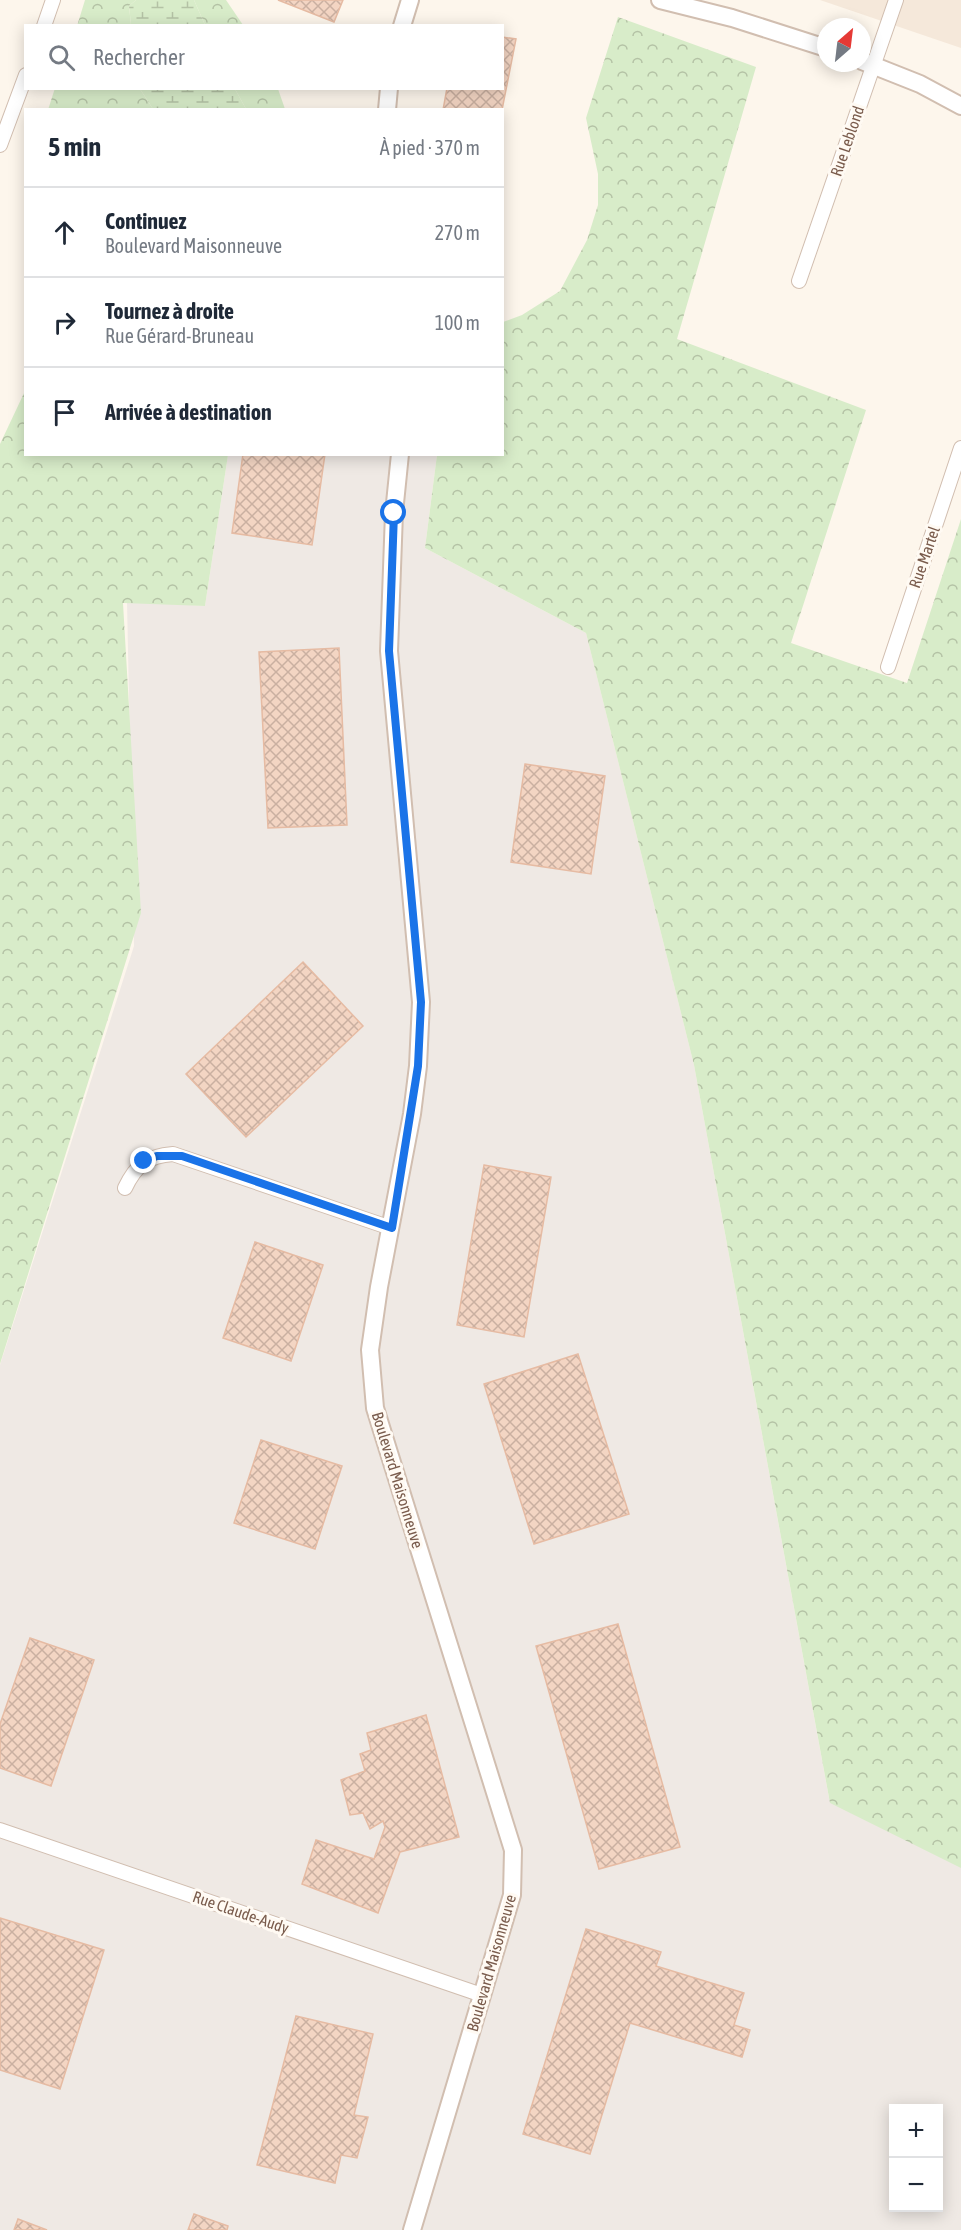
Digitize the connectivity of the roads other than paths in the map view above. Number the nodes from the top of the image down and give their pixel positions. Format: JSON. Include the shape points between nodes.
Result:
{"nodes":[{"id":1,"x":53,"y":0,"type":"edge"},
{"id":2,"x":410,"y":0,"type":"edge"},
{"id":3,"x":660,"y":0,"type":"edge"},
{"id":4,"x":703,"y":0,"type":"edge"},
{"id":5,"x":896,"y":0,"type":"edge"},
{"id":6,"x":682,"y":3,"type":"edge"},
{"id":7,"x":732,"y":18,"type":"junction"},
{"id":8,"x":45,"y":24,"type":"edge"},
{"id":9,"x":403,"y":24,"type":"edge"},
{"id":10,"x":817,"y":45,"type":"edge"},
{"id":11,"x":871,"y":55,"type":"edge"},
{"id":12,"x":871,"y":63,"type":"edge"},
{"id":13,"x":865,"y":72,"type":"edge"},
{"id":14,"x":24,"y":80,"type":"edge"},
{"id":15,"x":389,"y":90,"type":"edge"},
{"id":16,"x":961,"y":106,"type":"edge"},
{"id":17,"x":387,"y":108,"type":"edge"},
{"id":18,"x":0,"y":145,"type":"edge"},
{"id":19,"x":799,"y":281,"type":"dead end"},
{"id":20,"x":961,"y":448,"type":"edge"},
{"id":21,"x":400,"y":456,"type":"edge"},
{"id":22,"x":888,"y":667,"type":"dead end"},
{"id":23,"x":125,"y":1188,"type":"dead end"},
{"id":24,"x":392,"y":1228,"type":"junction"},
{"id":25,"x":0,"y":1830,"type":"edge"},
{"id":26,"x":482,"y":1995,"type":"junction"},
{"id":27,"x":411,"y":2230,"type":"edge"}],
"edges":[{"from":1,"to":8,"type":"street"},
{"from":2,"to":9,"type":"street"},
{"from":3,"to":6,"type":"street"},
{"from":4,"to":7,"type":"street"},
{"from":5,"to":11,"type":"street","name":"Rue Leblond"},
{"from":6,"to":7,"type":"street"},
{"from":7,"to":10,"type":"street"},
{"from":12,"to":16,"type":"street"},
{"from":13,"to":19,"type":"street","name":"Rue Leblond"},
{"from":14,"to":18,"type":"street"},
{"from":15,"to":17,"type":"street"},
{"from":20,"to":22,"type":"street","name":"Rue Martel"},
{"from":21,"to":24,"type":"street","name":"Boulevard Maisonneuve","via":[[389,651],[421,1002],[415,1090]]},
{"from":23,"to":24,"type":"street","via":[[144,1161],[173,1154]]},
{"from":24,"to":26,"type":"street","name":"Boulevard Maisonneuve","via":[[370,1350],[375,1408],[513,1850],[512,1895]]},
{"from":25,"to":26,"type":"street","name":"Rue Claude-Audy"},
{"from":26,"to":27,"type":"street","name":"Boulevard Maisonneuve"}]}
